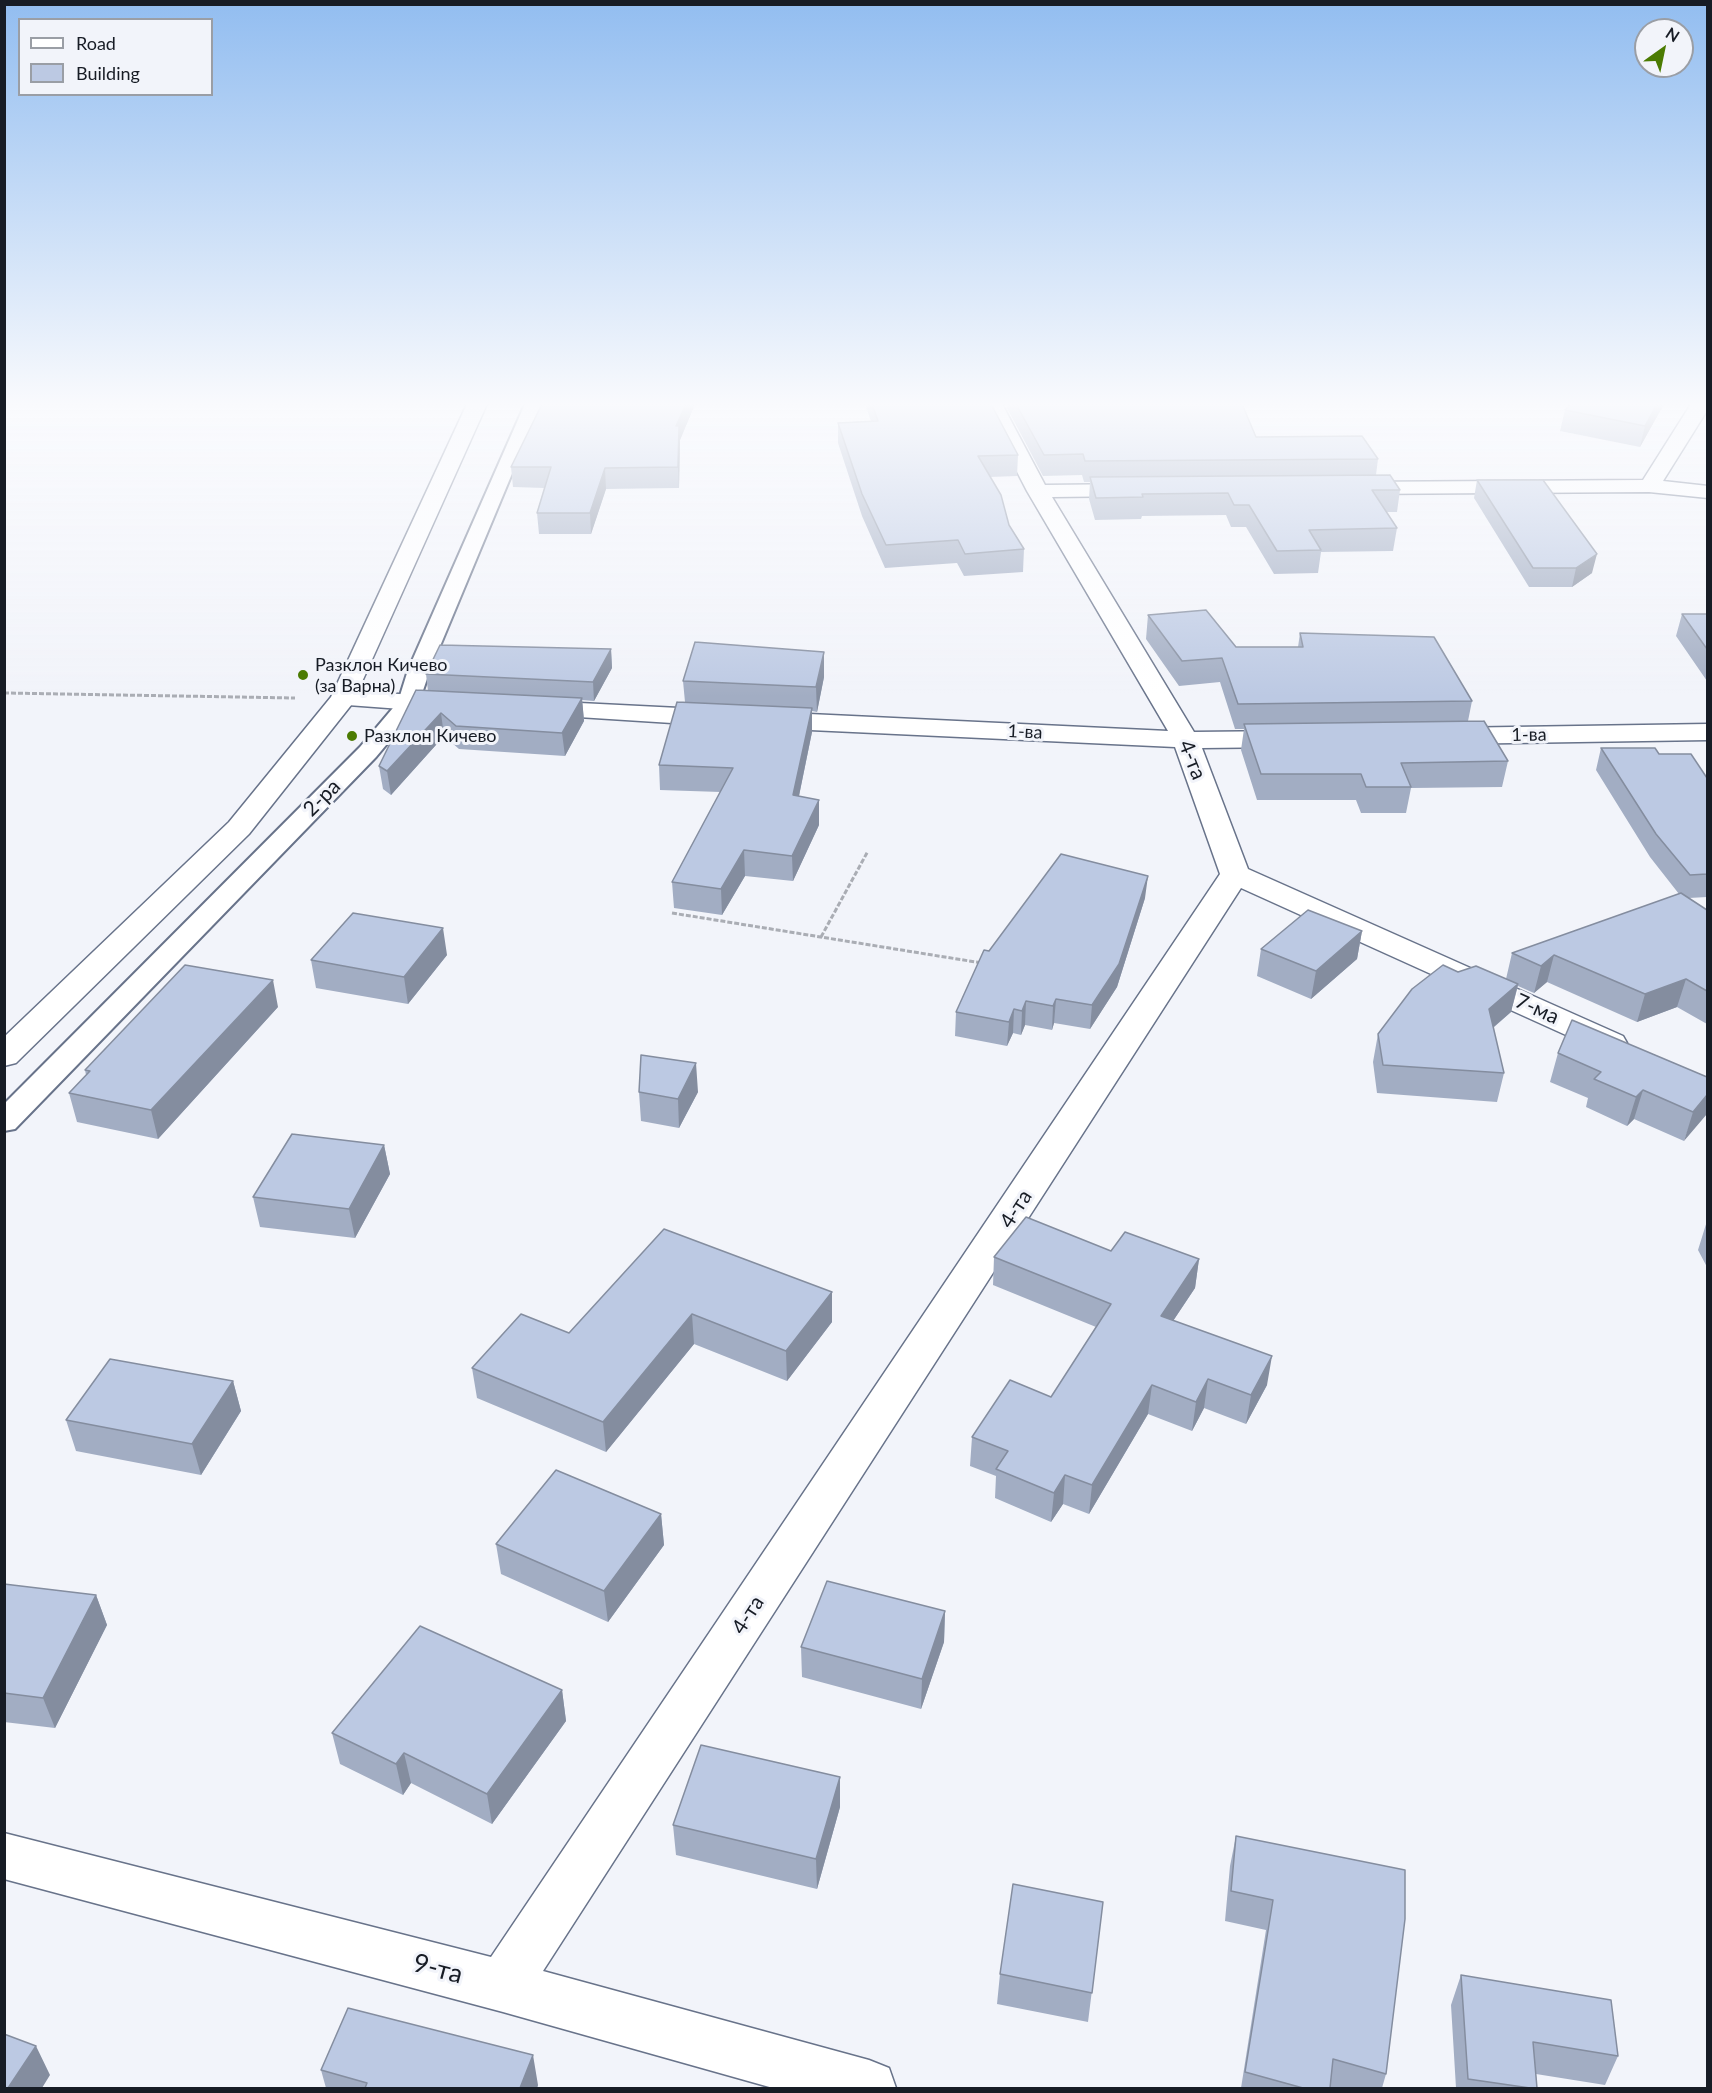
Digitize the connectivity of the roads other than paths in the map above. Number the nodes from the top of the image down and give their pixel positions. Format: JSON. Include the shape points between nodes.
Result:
{"nodes":[{"id":1,"x":433,"y":502,"type":"edge"},
{"id":2,"x":491,"y":502,"type":"edge"},
{"id":3,"x":1045,"y":502,"type":"edge"},
{"id":4,"x":343,"y":699,"type":"junction"},
{"id":5,"x":409,"y":702,"type":"junction"},
{"id":6,"x":481,"y":706,"type":"edge"},
{"id":7,"x":516,"y":708,"type":"edge"},
{"id":8,"x":1707,"y":732,"type":"edge"},
{"id":9,"x":1423,"y":736,"type":"edge"},
{"id":10,"x":1316,"y":738,"type":"edge"},
{"id":11,"x":1186,"y":740,"type":"junction"},
{"id":12,"x":1235,"y":874,"type":"junction"},
{"id":13,"x":1632,"y":1052,"type":"edge"},
{"id":14,"x":4,"y":1056,"type":"edge"},
{"id":15,"x":9,"y":1113,"type":"edge"},
{"id":16,"x":4,"y":1856,"type":"edge"},
{"id":17,"x":503,"y":1986,"type":"junction"},
{"id":18,"x":869,"y":2088,"type":"edge"}],
"edges":[{"from":1,"to":4,"type":"street"},
{"from":2,"to":5,"type":"lane","name":"2-ра"},
{"from":3,"to":11,"type":"street","name":"4-та"},
{"from":4,"to":5,"type":"street"},
{"from":4,"to":14,"type":"street","via":[[239,828]]},
{"from":5,"to":6,"type":"street"},
{"from":5,"to":15,"type":"lane","name":"2-ра","via":[[368,752]]},
{"from":7,"to":11,"type":"street","name":"1-ва"},
{"from":8,"to":9,"type":"street","name":"1-ва"},
{"from":10,"to":11,"type":"street","name":"1-ва"},
{"from":11,"to":12,"type":"street","name":"4-та"},
{"from":12,"to":13,"type":"street","name":"7-ма"},
{"from":12,"to":17,"type":"street","name":"4-та"},
{"from":16,"to":17,"type":"street","name":"9-та"},
{"from":17,"to":18,"type":"street","name":"9-та"}]}
